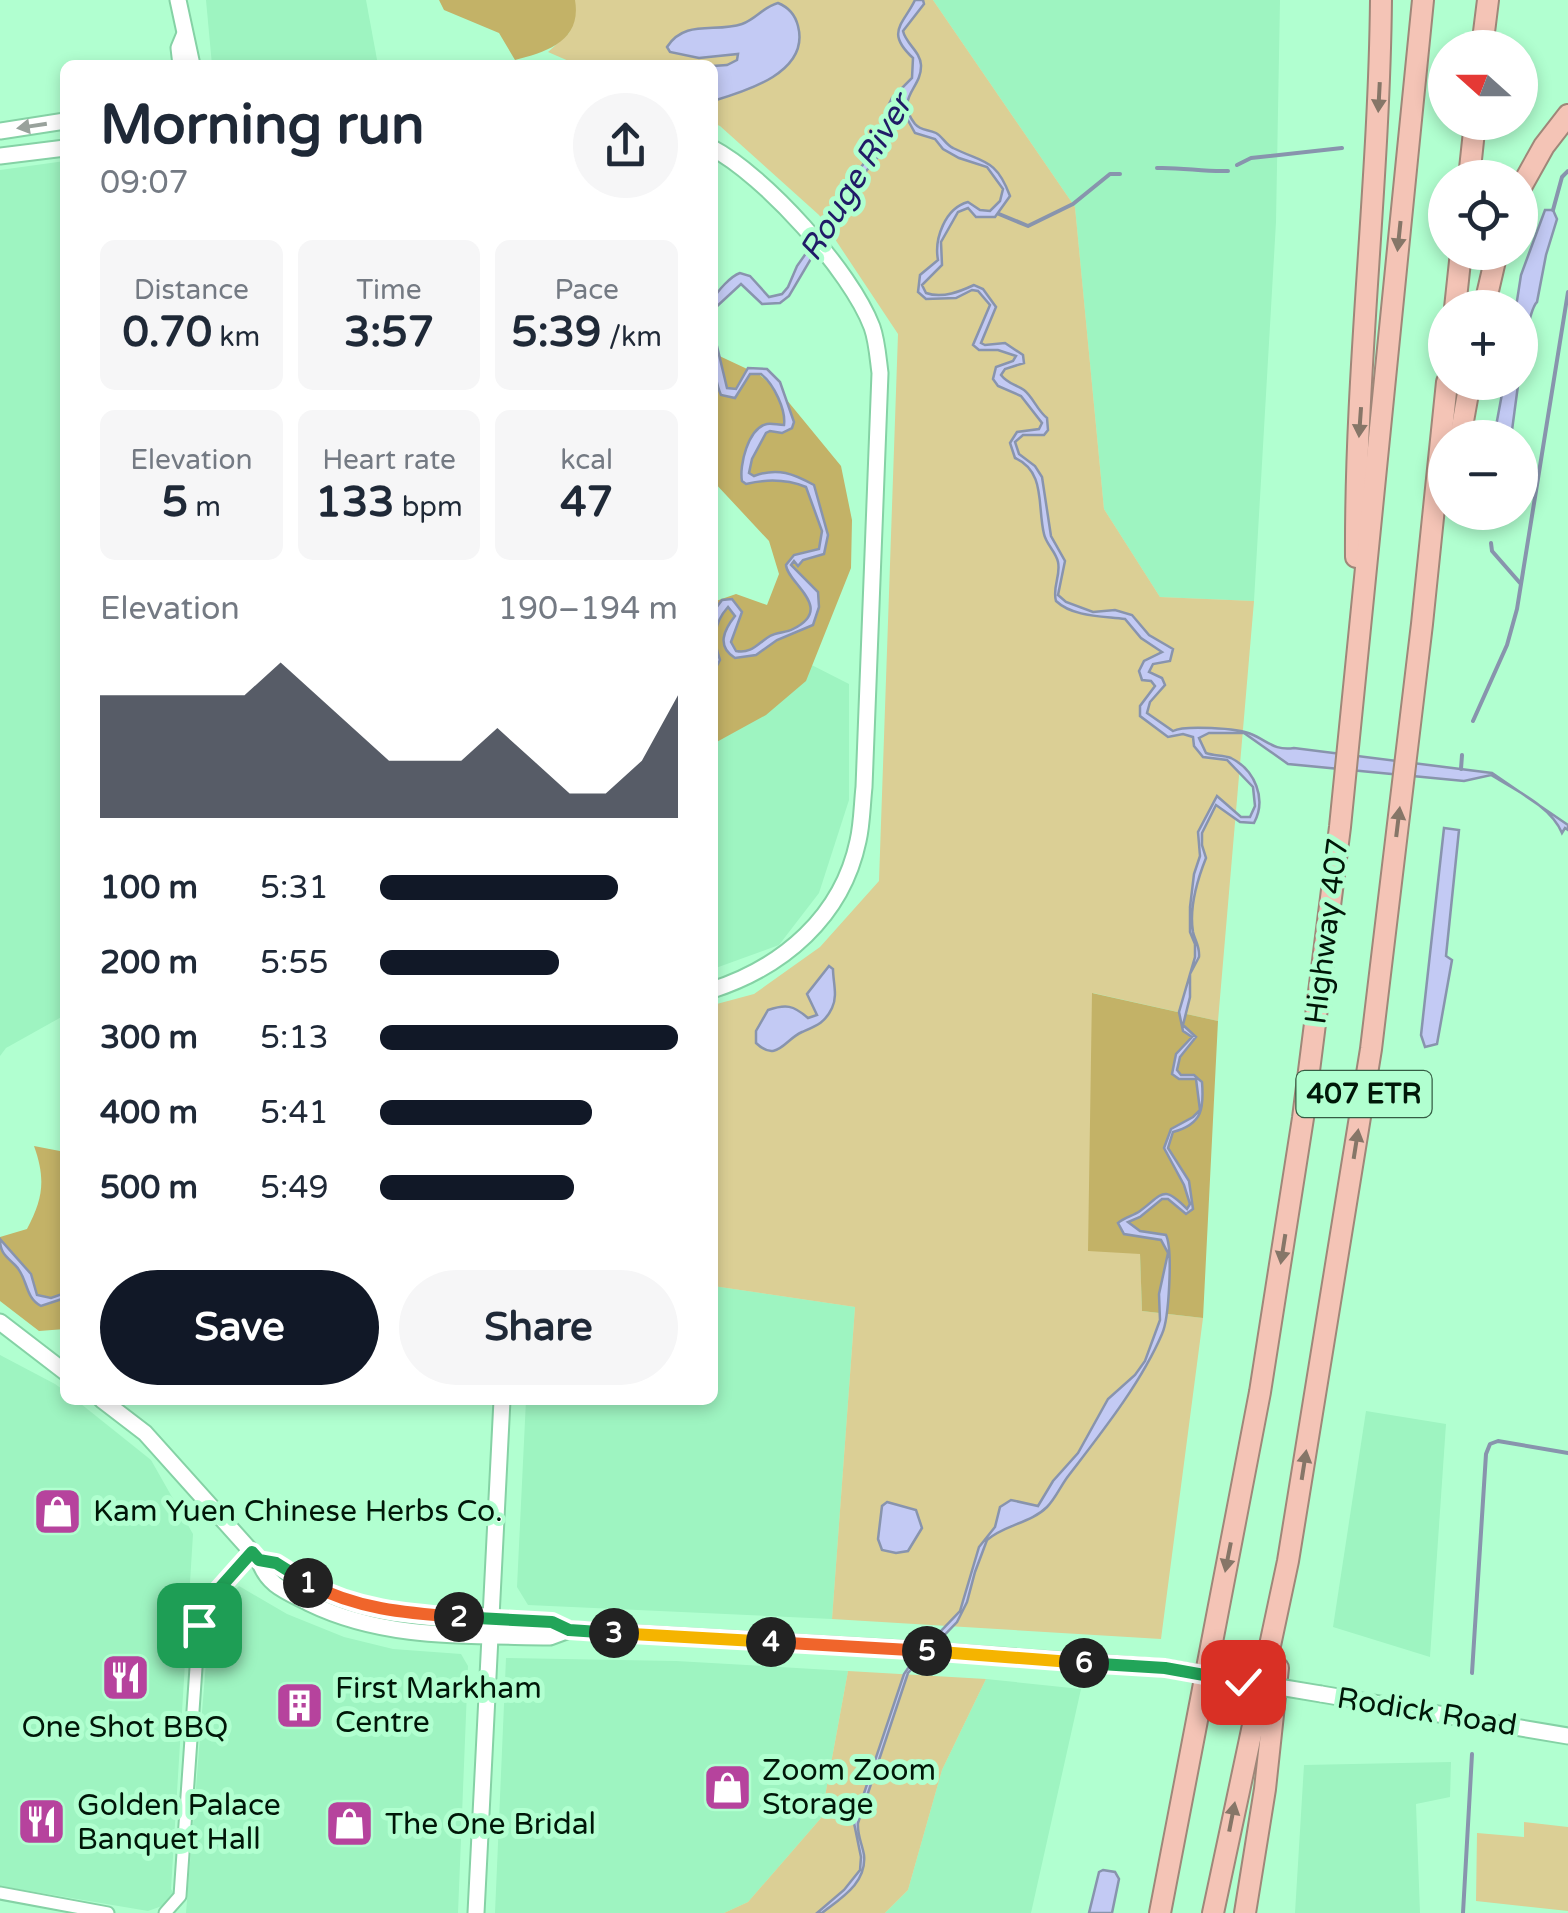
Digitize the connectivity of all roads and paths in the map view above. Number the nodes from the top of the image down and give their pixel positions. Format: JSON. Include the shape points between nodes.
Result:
{"nodes":[{"id":1,"x":178,"y":0,"type":"edge"},
{"id":2,"x":1381,"y":0,"type":"edge"},
{"id":3,"x":1423,"y":0,"type":"edge"},
{"id":4,"x":1488,"y":0,"type":"edge"},
{"id":5,"x":1484,"y":30,"type":"edge"},
{"id":6,"x":184,"y":36,"type":"junction"},
{"id":7,"x":180,"y":60,"type":"edge"},
{"id":8,"x":192,"y":60,"type":"edge"},
{"id":9,"x":1568,"y":114,"type":"edge"},
{"id":10,"x":60,"y":122,"type":"edge"},
{"id":11,"x":0,"y":131,"type":"edge"},
{"id":12,"x":60,"y":149,"type":"edge"},
{"id":13,"x":718,"y":152,"type":"edge"},
{"id":14,"x":0,"y":156,"type":"edge"},
{"id":15,"x":1536,"y":160,"type":"edge"},
{"id":16,"x":1445,"y":400,"type":"edge"},
{"id":17,"x":1442,"y":530,"type":"edge"},
{"id":18,"x":1422,"y":624,"type":"junction"},
{"id":19,"x":1356,"y":664,"type":"junction"},
{"id":20,"x":718,"y":988,"type":"edge"},
{"id":21,"x":0,"y":1322,"type":"edge"},
{"id":22,"x":60,"y":1368,"type":"edge"},
{"id":23,"x":109,"y":1405,"type":"edge"},
{"id":24,"x":502,"y":1405,"type":"edge"},
{"id":25,"x":255,"y":1556,"type":"junction"},
{"id":26,"x":1288,"y":1562,"type":"junction"},
{"id":27,"x":491,"y":1628,"type":"junction"},
{"id":28,"x":1568,"y":1736,"type":"edge"},
{"id":29,"x":0,"y":1893,"type":"edge"},
{"id":30,"x":108,"y":1913,"type":"edge"},
{"id":31,"x":165,"y":1913,"type":"edge"},
{"id":32,"x":476,"y":1913,"type":"edge"},
{"id":33,"x":1158,"y":1913,"type":"edge"},
{"id":34,"x":1213,"y":1913,"type":"edge"},
{"id":35,"x":1245,"y":1913,"type":"edge"}],
"edges":[{"from":1,"to":6,"type":"main road"},
{"from":2,"to":19,"type":"highway","one_way":true,"via":[[1356,494]]},
{"from":3,"to":19,"type":"highway","name":"Highway 407","number":"407 ETR","one_way":true},
{"from":4,"to":5,"type":"highway"},
{"from":6,"to":7,"type":"main road"},
{"from":6,"to":8,"type":"main road"},
{"from":9,"to":15,"type":"highway"},
{"from":10,"to":11,"type":"main road","one_way":true},
{"from":12,"to":14,"type":"main road"},
{"from":13,"to":20,"type":"main road","via":[[833,258],[872,326],[880,373],[858,844],[818,925],[786,955]]},
{"from":16,"to":18,"type":"highway","name":"Highway 407","number":"407 ETR"},
{"from":17,"to":18,"type":"highway"},
{"from":26,"to":18,"type":"highway","name":"Highway 407","number":"407 ETR","one_way":true,"via":[[1371,1049]]},
{"from":19,"to":33,"type":"highway","name":"Highway 407","number":"407 ETR","one_way":true,"via":[[1304,1118],[1260,1392]]},
{"from":21,"to":22,"type":"main road"},
{"from":23,"to":25,"type":"main road","name":"Rodick Road","via":[[145,1433]]},
{"from":24,"to":27,"type":"main road"},
{"from":25,"to":27,"type":"main road","name":"Rodick Road","via":[[351,1603]]},
{"from":25,"to":31,"type":"street","via":[[210,1599],[199,1625],[180,1896]]},
{"from":34,"to":26,"type":"highway","name":"Highway 407","number":"407 ETR","one_way":true},
{"from":26,"to":35,"type":"highway"},
{"from":27,"to":28,"type":"main road","name":"Rodick Road","bridge":true,"via":[[550,1637],[569,1630],[1165,1668]]},
{"from":27,"to":32,"type":"main road"},
{"from":29,"to":30,"type":"street"}]}
